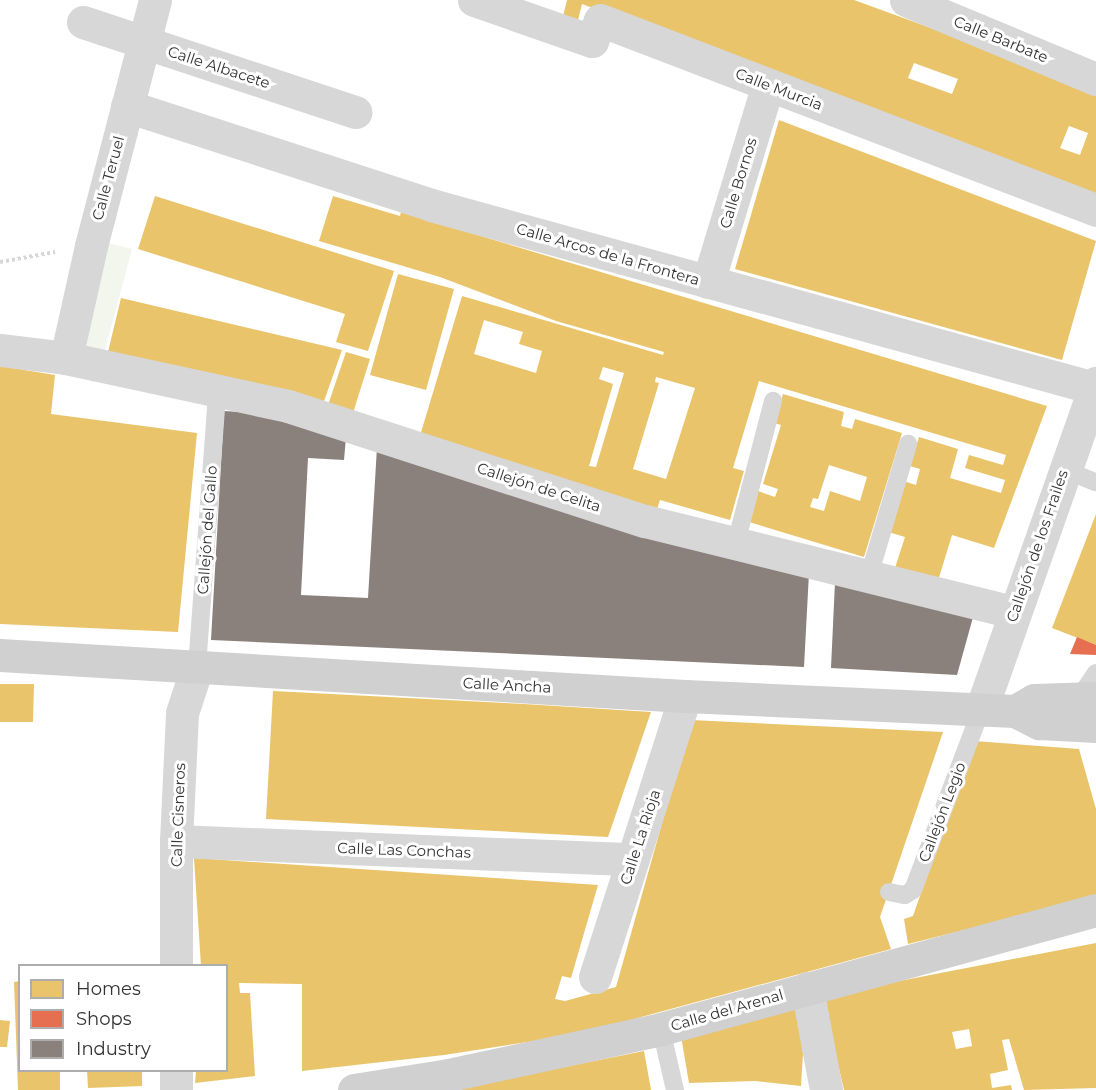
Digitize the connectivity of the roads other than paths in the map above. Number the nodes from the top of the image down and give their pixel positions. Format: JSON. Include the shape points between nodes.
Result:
{"nodes":[{"id":1,"x":155,"y":0,"type":"edge"},
{"id":2,"x":474,"y":0,"type":"edge"},
{"id":3,"x":906,"y":0,"type":"edge"},
{"id":4,"x":83,"y":22,"type":"dead end"},
{"id":5,"x":143,"y":42,"type":"junction"},
{"id":6,"x":1096,"y":79,"type":"edge"},
{"id":7,"x":768,"y":85,"type":"junction"},
{"id":8,"x":127,"y":106,"type":"junction"},
{"id":9,"x":355,"y":112,"type":"dead end"},
{"id":10,"x":1096,"y":210,"type":"edge"},
{"id":11,"x":708,"y":282,"type":"junction"},
{"id":12,"x":0,"y":350,"type":"edge"},
{"id":13,"x":66,"y":358,"type":"junction"},
{"id":14,"x":1095,"y":386,"type":"edge"},
{"id":15,"x":218,"y":394,"type":"junction"},
{"id":16,"x":773,"y":401,"type":"dead end"},
{"id":17,"x":908,"y":444,"type":"dead end"},
{"id":18,"x":1063,"y":469,"type":"junction"},
{"id":19,"x":1096,"y":482,"type":"edge"},
{"id":20,"x":736,"y":543,"type":"junction"},
{"id":21,"x":869,"y":576,"type":"junction"},
{"id":22,"x":1013,"y":612,"type":"junction"},
{"id":23,"x":0,"y":655,"type":"edge"},
{"id":24,"x":197,"y":667,"type":"junction"},
{"id":25,"x":1090,"y":690,"type":"edge"},
{"id":26,"x":685,"y":696,"type":"junction"},
{"id":27,"x":981,"y":710,"type":"junction"},
{"id":28,"x":1015,"y":711,"type":"junction"},
{"id":29,"x":1096,"y":726,"type":"edge"},
{"id":30,"x":176,"y":841,"type":"junction"},
{"id":31,"x":633,"y":858,"type":"junction"},
{"id":32,"x":889,"y":892,"type":"dead end"},
{"id":33,"x":1096,"y":910,"type":"edge"},
{"id":34,"x":176,"y":964,"type":"edge"},
{"id":35,"x":595,"y":977,"type":"dead end"},
{"id":36,"x":807,"y":988,"type":"junction"},
{"id":37,"x":661,"y":1029,"type":"junction"},
{"id":38,"x":176,"y":1072,"type":"edge"},
{"id":39,"x":176,"y":1090,"type":"edge"},
{"id":40,"x":354,"y":1090,"type":"edge"},
{"id":41,"x":675,"y":1090,"type":"edge"},
{"id":42,"x":826,"y":1090,"type":"edge"}],
"edges":[{"from":1,"to":5,"type":"street","name":"Calle Teruel"},
{"from":2,"to":7,"type":"street","name":"Calle Murcia","via":[[592,41],[600,20]]},
{"from":3,"to":6,"type":"street","name":"Calle Barbate"},
{"from":4,"to":5,"type":"street","name":"Calle Albacete"},
{"from":5,"to":8,"type":"street","name":"Calle Teruel"},
{"from":5,"to":9,"type":"street","name":"Calle Albacete"},
{"from":7,"to":10,"type":"street","name":"Calle Murcia"},
{"from":7,"to":11,"type":"street","name":"Calle Bornos"},
{"from":8,"to":11,"type":"street","name":"Calle Arcos de la Frontera","via":[[431,205]]},
{"from":8,"to":13,"type":"street","name":"Calle Teruel"},
{"from":11,"to":14,"type":"street","name":"Calle Arcos de la Frontera"},
{"from":12,"to":13,"type":"street","name":"Callejón de Celita"},
{"from":13,"to":15,"type":"street","name":"Callejón de Celita"},
{"from":14,"to":18,"type":"street","name":"Callejón de los Frailes"},
{"from":15,"to":20,"type":"street","name":"Callejón de Celita","via":[[288,406],[645,521]]},
{"from":15,"to":24,"type":"lane","name":"Callejón del Gallo"},
{"from":16,"to":20,"type":"lane"},
{"from":17,"to":21,"type":"lane"},
{"from":18,"to":19,"type":"lane"},
{"from":18,"to":22,"type":"street","name":"Callejón de los Frailes"},
{"from":20,"to":21,"type":"street","name":"Callejón de Celita"},
{"from":21,"to":22,"type":"street","name":"Callejón de Celita"},
{"from":22,"to":27,"type":"street","name":"Callejón de los Frailes"},
{"from":23,"to":24,"type":"main road","name":"Calle Ancha"},
{"from":24,"to":26,"type":"main road","name":"Calle Ancha"},
{"from":24,"to":30,"type":"street","name":"Calle Cisneros","via":[[182,713]]},
{"from":25,"to":28,"type":"main road","via":[[1034,700]]},
{"from":26,"to":27,"type":"main road","name":"Calle Ancha"},
{"from":26,"to":31,"type":"street","name":"Calle La Rioja"},
{"from":27,"to":28,"type":"main road","name":"Calle Ancha"},
{"from":27,"to":32,"type":"lane","name":"Callejón Legio","via":[[913,890],[905,895]]},
{"from":28,"to":29,"type":"main road","via":[[1039,723]]},
{"from":30,"to":31,"type":"street","name":"Calle Las Conchas"},
{"from":30,"to":34,"type":"street","name":"Calle Cisneros"},
{"from":31,"to":35,"type":"street","name":"Calle La Rioja"},
{"from":33,"to":36,"type":"main road","name":"Calle del Arenal"},
{"from":36,"to":37,"type":"main road","name":"Calle del Arenal"},
{"from":36,"to":42,"type":"street"},
{"from":37,"to":40,"type":"main road","name":"Calle del Arenal","via":[[449,1075]]},
{"from":37,"to":41,"type":"lane"},
{"from":38,"to":39,"type":"street"}]}
